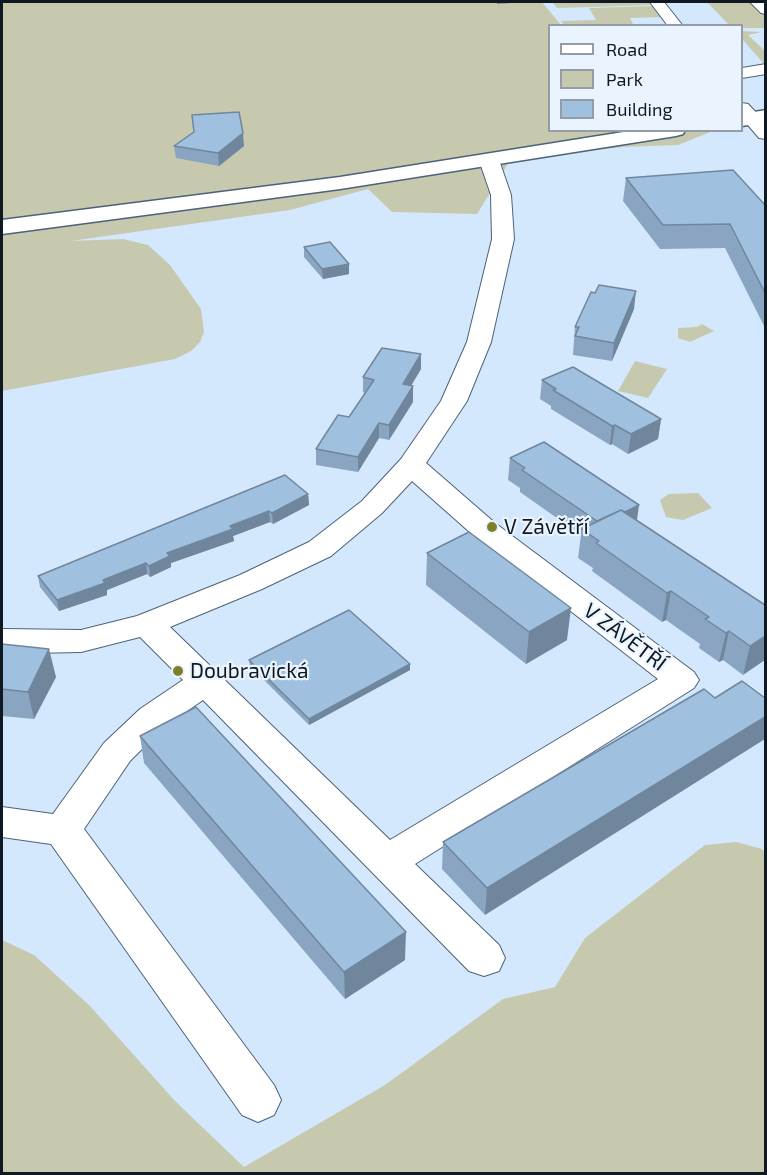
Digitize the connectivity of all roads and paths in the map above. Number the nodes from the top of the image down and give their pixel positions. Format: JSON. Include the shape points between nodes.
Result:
{"nodes":[{"id":1,"x":657,"y":2,"type":"edge"},
{"id":2,"x":757,"y":2,"type":"edge"},
{"id":3,"x":765,"y":10,"type":"edge"},
{"id":4,"x":674,"y":24,"type":"edge"},
{"id":5,"x":765,"y":69,"type":"edge"},
{"id":6,"x":743,"y":73,"type":"edge"},
{"id":7,"x":750,"y":116,"type":"edge"},
{"id":8,"x":664,"y":132,"type":"edge"},
{"id":9,"x":765,"y":134,"type":"edge"},
{"id":10,"x":489,"y":160,"type":"junction"},
{"id":11,"x":2,"y":227,"type":"edge"},
{"id":12,"x":411,"y":465,"type":"junction"},
{"id":13,"x":147,"y":624,"type":"junction"},
{"id":14,"x":2,"y":640,"type":"edge"},
{"id":15,"x":204,"y":682,"type":"junction"},
{"id":16,"x":2,"y":822,"type":"edge"},
{"id":17,"x":63,"y":830,"type":"junction"},
{"id":18,"x":387,"y":862,"type":"junction"},
{"id":19,"x":484,"y":958,"type":"dead end"},
{"id":20,"x":258,"y":1100,"type":"dead end"}],
"edges":[{"from":1,"to":4,"type":"street"},
{"from":2,"to":3,"type":"street"},
{"from":5,"to":6,"type":"street"},
{"from":7,"to":9,"type":"street"},
{"from":8,"to":10,"type":"street"},
{"from":10,"to":11,"type":"street"},
{"from":10,"to":12,"type":"street","via":[[501,195],[503,240],[479,342],[454,401]]},
{"from":12,"to":13,"type":"street","via":[[372,507],[321,549]]},
{"from":12,"to":18,"type":"street","name":"V ZÁVĚTŘÍ","via":[[484,530],[682,680]]},
{"from":13,"to":14,"type":"street","via":[[81,641]]},
{"from":13,"to":15,"type":"street"},
{"from":15,"to":17,"type":"street","via":[[152,718],[117,752]]},
{"from":15,"to":18,"type":"street"},
{"from":16,"to":17,"type":"street"},
{"from":17,"to":20,"type":"street"},
{"from":18,"to":19,"type":"street"}]}
